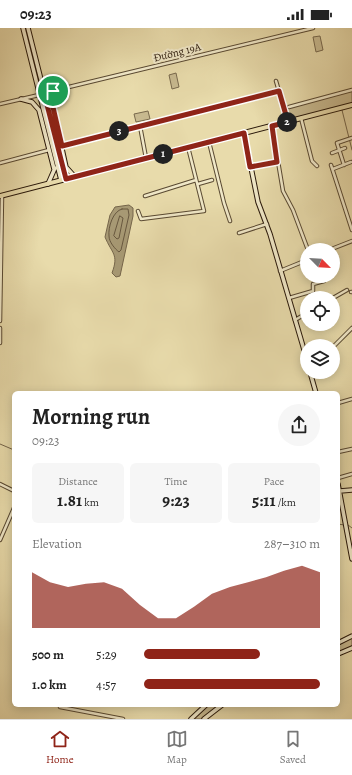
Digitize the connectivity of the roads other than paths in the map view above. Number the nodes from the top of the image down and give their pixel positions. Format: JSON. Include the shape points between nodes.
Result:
{"nodes":[{"id":1,"x":23,"y":28,"type":"edge"},
{"id":2,"x":28,"y":28,"type":"edge"},
{"id":3,"x":313,"y":28,"type":"edge"},
{"id":4,"x":276,"y":81,"type":"dead end"},
{"id":5,"x":57,"y":90,"type":"junction"},
{"id":6,"x":352,"y":90,"type":"edge"},
{"id":7,"x":279,"y":91,"type":"junction"},
{"id":8,"x":44,"y":93,"type":"junction"},
{"id":9,"x":39,"y":95,"type":"junction"},
{"id":10,"x":21,"y":99,"type":"junction"},
{"id":11,"x":0,"y":104,"type":"edge"},
{"id":12,"x":47,"y":104,"type":"junction"},
{"id":13,"x":42,"y":105,"type":"junction"},
{"id":14,"x":352,"y":105,"type":"edge"},
{"id":15,"x":289,"y":106,"type":"dead end"},
{"id":16,"x":53,"y":107,"type":"junction"},
{"id":17,"x":39,"y":110,"type":"junction"},
{"id":18,"x":301,"y":118,"type":"junction"},
{"id":19,"x":288,"y":122,"type":"junction"},
{"id":20,"x":140,"y":126,"type":"junction"},
{"id":21,"x":272,"y":126,"type":"junction"},
{"id":22,"x":244,"y":133,"type":"junction"},
{"id":23,"x":352,"y":138,"type":"edge"},
{"id":24,"x":209,"y":142,"type":"junction"},
{"id":25,"x":62,"y":146,"type":"junction"},
{"id":26,"x":188,"y":147,"type":"junction"},
{"id":27,"x":345,"y":148,"type":"dead end"},
{"id":28,"x":49,"y":150,"type":"junction"},
{"id":29,"x":338,"y":150,"type":"junction"},
{"id":30,"x":332,"y":153,"type":"dead end"},
{"id":31,"x":146,"y":158,"type":"junction"},
{"id":32,"x":0,"y":162,"type":"edge"},
{"id":33,"x":61,"y":162,"type":"junction"},
{"id":34,"x":277,"y":162,"type":"junction"},
{"id":35,"x":351,"y":162,"type":"edge"},
{"id":36,"x":56,"y":163,"type":"junction"},
{"id":37,"x":331,"y":165,"type":"dead end"},
{"id":38,"x":344,"y":165,"type":"junction"},
{"id":39,"x":317,"y":166,"type":"dead end"},
{"id":40,"x":66,"y":167,"type":"junction"},
{"id":41,"x":250,"y":167,"type":"junction"},
{"id":42,"x":54,"y":169,"type":"junction"},
{"id":43,"x":333,"y":169,"type":"junction"},
{"id":44,"x":75,"y":177,"type":"junction"},
{"id":45,"x":64,"y":180,"type":"junction"},
{"id":46,"x":196,"y":180,"type":"junction"},
{"id":47,"x":212,"y":180,"type":"dead end"},
{"id":48,"x":48,"y":184,"type":"junction"},
{"id":49,"x":198,"y":184,"type":"junction"},
{"id":50,"x":1,"y":196,"type":"edge"},
{"id":51,"x":145,"y":196,"type":"dead end"},
{"id":52,"x":138,"y":211,"type":"dead end"},
{"id":53,"x":1,"y":214,"type":"edge"},
{"id":54,"x":230,"y":221,"type":"dead end"},
{"id":55,"x":351,"y":222,"type":"edge"},
{"id":56,"x":267,"y":224,"type":"junction"},
{"id":57,"x":352,"y":230,"type":"edge"},
{"id":58,"x":239,"y":233,"type":"dead end"},
{"id":59,"x":352,"y":241,"type":"edge"},
{"id":60,"x":305,"y":243,"type":"edge"},
{"id":61,"x":340,"y":246,"type":"edge"},
{"id":62,"x":300,"y":263,"type":"edge"},
{"id":63,"x":280,"y":271,"type":"junction"},
{"id":64,"x":317,"y":283,"type":"edge"},
{"id":65,"x":1,"y":289,"type":"edge"},
{"id":66,"x":348,"y":290,"type":"dead end"},
{"id":67,"x":340,"y":294,"type":"edge"},
{"id":68,"x":288,"y":298,"type":"junction"},
{"id":69,"x":300,"y":317,"type":"edge"},
{"id":70,"x":295,"y":320,"type":"junction"},
{"id":71,"x":0,"y":321,"type":"edge"},
{"id":72,"x":0,"y":328,"type":"edge"},
{"id":73,"x":352,"y":328,"type":"edge"},
{"id":74,"x":351,"y":332,"type":"edge"},
{"id":75,"x":301,"y":339,"type":"edge"},
{"id":76,"x":340,"y":341,"type":"edge"},
{"id":77,"x":0,"y":343,"type":"edge"},
{"id":78,"x":312,"y":379,"type":"edge"},
{"id":79,"x":315,"y":391,"type":"edge"},
{"id":80,"x":352,"y":399,"type":"edge"},
{"id":81,"x":340,"y":402,"type":"edge"},
{"id":82,"x":352,"y":449,"type":"edge"},
{"id":83,"x":340,"y":452,"type":"edge"},
{"id":84,"x":352,"y":474,"type":"edge"},
{"id":85,"x":340,"y":477,"type":"edge"},
{"id":86,"x":0,"y":484,"type":"edge"},
{"id":87,"x":12,"y":489,"type":"edge"},
{"id":88,"x":352,"y":490,"type":"edge"},
{"id":89,"x":340,"y":494,"type":"edge"},
{"id":90,"x":340,"y":499,"type":"edge"},
{"id":91,"x":12,"y":513,"type":"edge"},
{"id":92,"x":0,"y":540,"type":"edge"},
{"id":93,"x":352,"y":559,"type":"edge"},
{"id":94,"x":352,"y":636,"type":"edge"},
{"id":95,"x":340,"y":641,"type":"edge"},
{"id":96,"x":352,"y":648,"type":"edge"},
{"id":97,"x":340,"y":653,"type":"edge"},
{"id":98,"x":60,"y":707,"type":"dead end"},
{"id":99,"x":204,"y":707,"type":"edge"},
{"id":100,"x":219,"y":707,"type":"edge"},
{"id":101,"x":123,"y":719,"type":"edge"},
{"id":102,"x":191,"y":719,"type":"edge"},
{"id":103,"x":204,"y":719,"type":"edge"}],
"edges":[{"from":1,"to":9,"type":"street"},
{"from":2,"to":8,"type":"street"},
{"from":3,"to":5,"type":"street","name":"Đường 19A"},
{"from":4,"to":7,"type":"street"},
{"from":5,"to":8,"type":"street","name":"Đường 19A"},
{"from":5,"to":16,"type":"street"},
{"from":6,"to":15,"type":"street"},
{"from":7,"to":19,"type":"street"},
{"from":7,"to":20,"type":"street"},
{"from":8,"to":9,"type":"street"},
{"from":8,"to":12,"type":"street"},
{"from":9,"to":10,"type":"street"},
{"from":9,"to":13,"type":"street"},
{"from":10,"to":11,"type":"street"},
{"from":10,"to":17,"type":"street","via":[[32,102]]},
{"from":12,"to":13,"type":"street"},
{"from":12,"to":16,"type":"street"},
{"from":12,"to":33,"type":"street"},
{"from":13,"to":17,"type":"street"},
{"from":13,"to":36,"type":"street"},
{"from":14,"to":18,"type":"main road"},
{"from":16,"to":25,"type":"street"},
{"from":17,"to":28,"type":"street"},
{"from":18,"to":19,"type":"main road"},
{"from":18,"to":39,"type":"street","via":[[312,161]]},
{"from":19,"to":21,"type":"main road"},
{"from":20,"to":25,"type":"street"},
{"from":20,"to":31,"type":"street"},
{"from":21,"to":22,"type":"main road"},
{"from":21,"to":34,"type":"street"},
{"from":22,"to":24,"type":"main road"},
{"from":22,"to":41,"type":"street"},
{"from":23,"to":29,"type":"street","via":[[337,143]]},
{"from":24,"to":26,"type":"main road"},
{"from":24,"to":54,"type":"street"},
{"from":25,"to":40,"type":"street"},
{"from":26,"to":31,"type":"main road"},
{"from":26,"to":46,"type":"street"},
{"from":27,"to":29,"type":"street"},
{"from":28,"to":32,"type":"street"},
{"from":28,"to":42,"type":"street"},
{"from":29,"to":30,"type":"street"},
{"from":29,"to":38,"type":"street"},
{"from":31,"to":44,"type":"main road"},
{"from":33,"to":40,"type":"street"},
{"from":33,"to":45,"type":"street"},
{"from":34,"to":41,"type":"street"},
{"from":34,"to":60,"type":"street","via":[[283,191]]},
{"from":35,"to":38,"type":"street"},
{"from":36,"to":42,"type":"street"},
{"from":36,"to":45,"type":"street"},
{"from":37,"to":43,"type":"street"},
{"from":38,"to":43,"type":"street"},
{"from":40,"to":44,"type":"street"},
{"from":41,"to":56,"type":"street","via":[[258,202]]},
{"from":42,"to":48,"type":"street"},
{"from":43,"to":55,"type":"street"},
{"from":44,"to":45,"type":"main road"},
{"from":45,"to":48,"type":"main road"},
{"from":46,"to":49,"type":"street"},
{"from":46,"to":51,"type":"street"},
{"from":47,"to":49,"type":"street"},
{"from":48,"to":50,"type":"main road"},
{"from":49,"to":52,"type":"street","via":[[203,212],[141,219]]},
{"from":50,"to":53,"type":"street"},
{"from":53,"to":65,"type":"street"},
{"from":55,"to":57,"type":"street"},
{"from":56,"to":58,"type":"street"},
{"from":56,"to":63,"type":"street"},
{"from":59,"to":61,"type":"street"},
{"from":62,"to":63,"type":"street"},
{"from":63,"to":68,"type":"street"},
{"from":64,"to":68,"type":"street","via":[[313,284],[312,291]]},
{"from":65,"to":71,"type":"street"},
{"from":66,"to":67,"type":"street"},
{"from":68,"to":70,"type":"street"},
{"from":69,"to":70,"type":"street"},
{"from":70,"to":75,"type":"street"},
{"from":72,"to":77,"type":"street"},
{"from":73,"to":74,"type":"street"},
{"from":74,"to":76,"type":"street"},
{"from":78,"to":79,"type":"street"},
{"from":80,"to":81,"type":"street"},
{"from":82,"to":83,"type":"street"},
{"from":84,"to":85,"type":"street"},
{"from":86,"to":87,"type":"street"},
{"from":88,"to":89,"type":"street"},
{"from":90,"to":93,"type":"street"},
{"from":91,"to":92,"type":"street"},
{"from":94,"to":95,"type":"street"},
{"from":96,"to":97,"type":"street"},
{"from":98,"to":101,"type":"street"},
{"from":99,"to":102,"type":"street"},
{"from":100,"to":103,"type":"street"}]}
